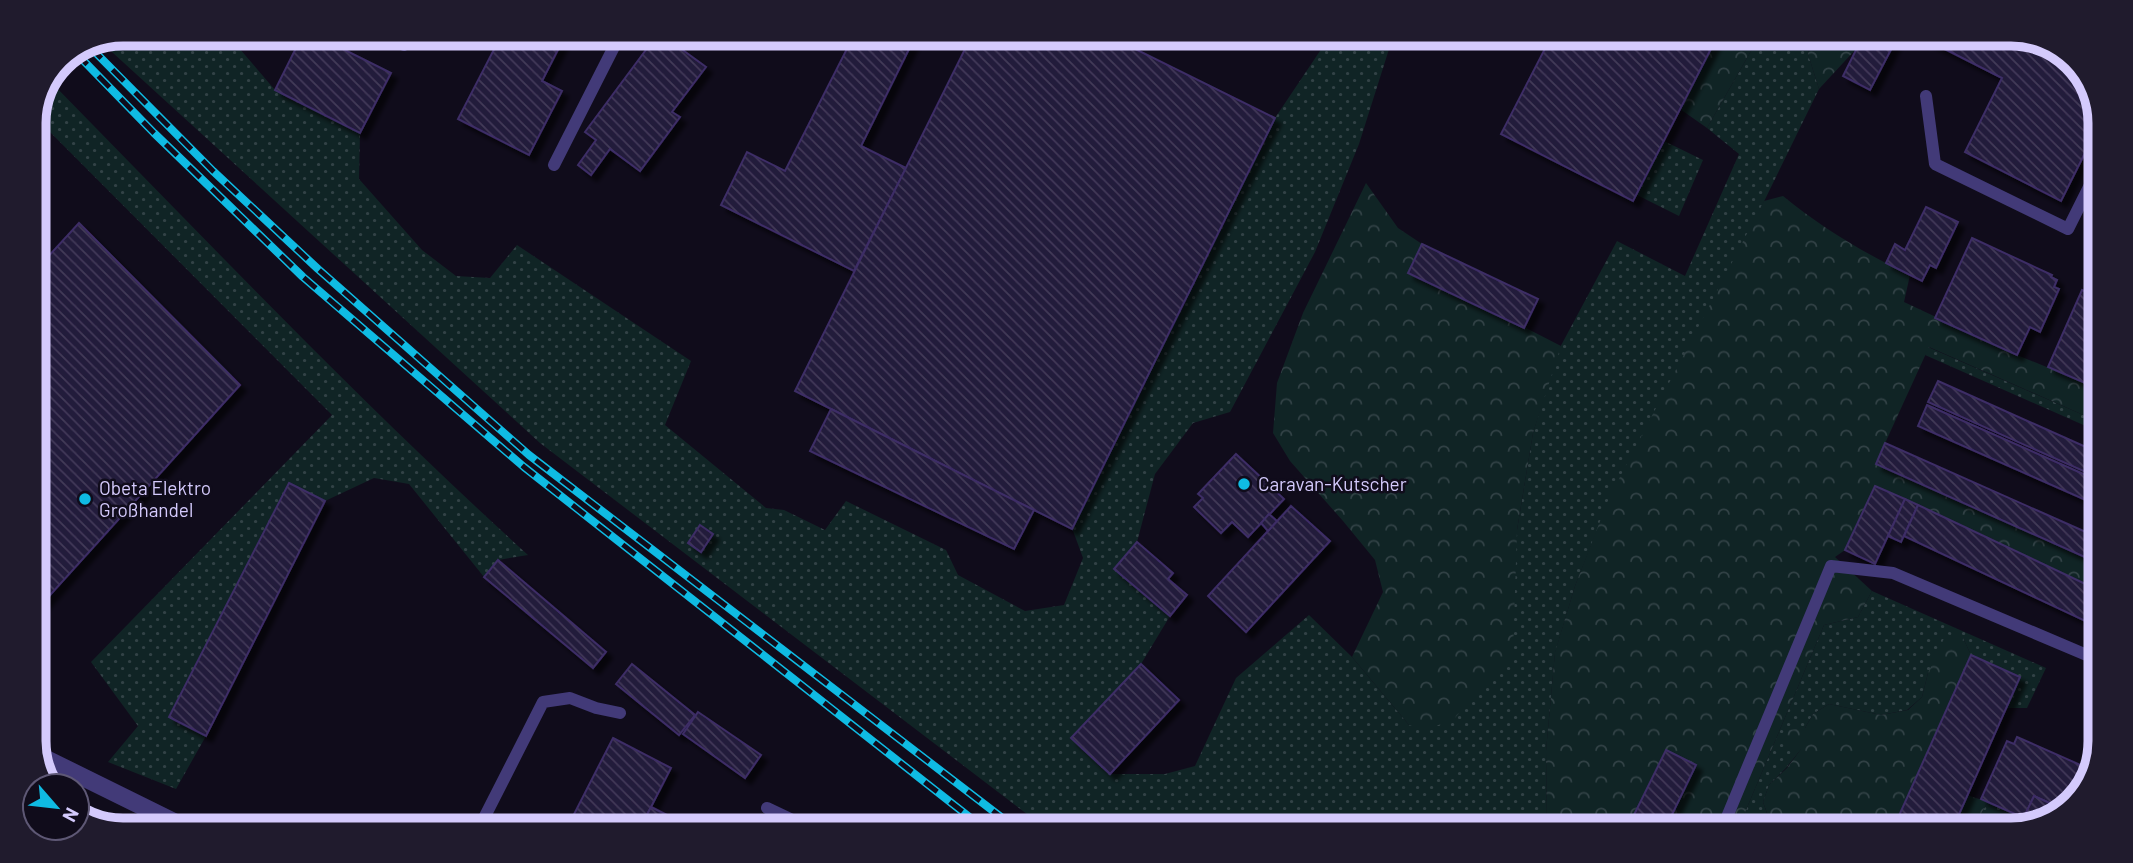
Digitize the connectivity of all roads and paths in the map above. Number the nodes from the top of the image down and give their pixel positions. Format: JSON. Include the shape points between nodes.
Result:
{"nodes":[{"id":1,"x":614,"y":46,"type":"edge"},
{"id":2,"x":1926,"y":96,"type":"dead end"},
{"id":3,"x":554,"y":165,"type":"dead end"},
{"id":4,"x":2087,"y":191,"type":"edge"},
{"id":5,"x":2088,"y":656,"type":"edge"},
{"id":6,"x":620,"y":713,"type":"dead end"},
{"id":7,"x":49,"y":760,"type":"edge"},
{"id":8,"x":767,"y":808,"type":"dead end"},
{"id":9,"x":166,"y":818,"type":"edge"},
{"id":10,"x":484,"y":818,"type":"edge"},
{"id":11,"x":788,"y":818,"type":"edge"},
{"id":12,"x":1728,"y":818,"type":"edge"}],
"edges":[{"from":1,"to":3,"type":"lane"},
{"from":2,"to":4,"type":"lane","via":[[1935,164],[2068,229]]},
{"from":5,"to":12,"type":"lane","via":[[1893,573],[1831,566]]},
{"from":6,"to":10,"type":"lane","via":[[570,698],[543,702]]},
{"from":7,"to":9,"type":"street"},
{"from":8,"to":11,"type":"lane"}]}
